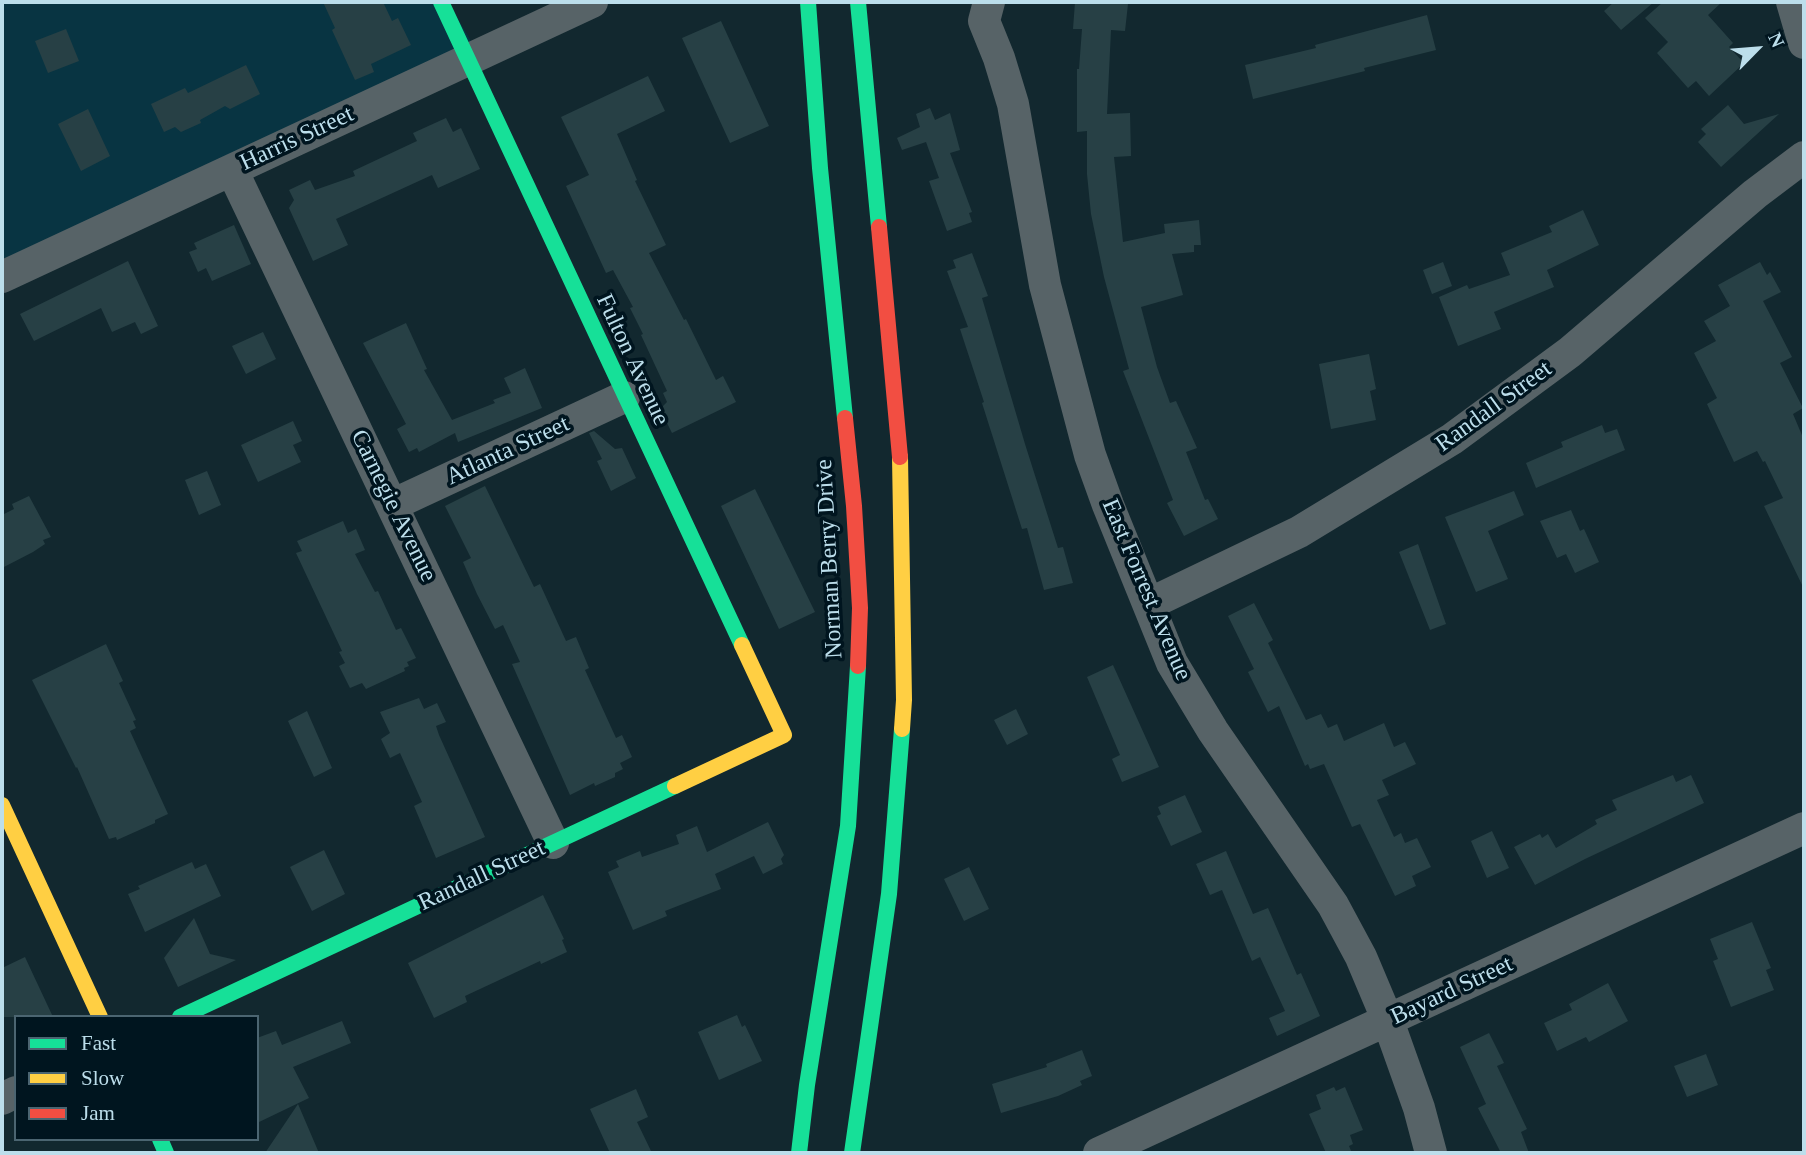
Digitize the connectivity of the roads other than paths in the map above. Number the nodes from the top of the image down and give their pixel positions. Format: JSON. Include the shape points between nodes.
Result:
{"nodes":[{"id":1,"x":441,"y":2,"type":"edge"},
{"id":2,"x":592,"y":2,"type":"edge"},
{"id":3,"x":808,"y":2,"type":"edge"},
{"id":4,"x":858,"y":2,"type":"edge"},
{"id":5,"x":1792,"y":2,"type":"edge"},
{"id":6,"x":982,"y":8,"type":"edge"},
{"id":7,"x":1804,"y":43,"type":"edge"},
{"id":8,"x":468,"y":60,"type":"junction"},
{"id":9,"x":1804,"y":157,"type":"edge"},
{"id":10,"x":232,"y":170,"type":"junction"},
{"id":11,"x":2,"y":277,"type":"edge"},
{"id":12,"x":624,"y":397,"type":"junction"},
{"id":13,"x":392,"y":505,"type":"junction"},
{"id":14,"x":1149,"y":604,"type":"junction"},
{"id":15,"x":784,"y":735,"type":"joint"},
{"id":16,"x":2,"y":805,"type":"edge"},
{"id":17,"x":1804,"y":828,"type":"edge"},
{"id":18,"x":554,"y":843,"type":"junction"},
{"id":19,"x":99,"y":1015,"type":"edge"},
{"id":20,"x":184,"y":1015,"type":"edge"},
{"id":21,"x":1388,"y":1021,"type":"junction"},
{"id":22,"x":799,"y":1153,"type":"edge"},
{"id":23,"x":852,"y":1153,"type":"edge"},
{"id":24,"x":1099,"y":1153,"type":"edge"},
{"id":25,"x":1431,"y":1153,"type":"edge"}],
"edges":[{"from":1,"to":8,"type":"main road","name":"Fulton Avenue"},
{"from":2,"to":8,"type":"street","name":"Harris Street"},
{"from":3,"to":22,"type":"main road","name":"Norman Berry Drive","via":[[860,608],[848,826]]},
{"from":4,"to":23,"type":"main road","via":[[900,462],[904,700],[889,894]]},
{"from":5,"to":7,"type":"street"},
{"from":6,"to":14,"type":"street","name":"East Forrest Avenue","via":[[1013,104],[1045,285],[1090,455]]},
{"from":8,"to":10,"type":"street","name":"Harris Street"},
{"from":8,"to":12,"type":"main road","name":"Fulton Avenue"},
{"from":9,"to":14,"type":"street","name":"Randall Street","via":[[1570,352],[1452,439],[1299,532]]},
{"from":10,"to":11,"type":"street","name":"Harris Street"},
{"from":10,"to":13,"type":"street","name":"Carnegie Avenue"},
{"from":12,"to":13,"type":"street","name":"Atlanta Street"},
{"from":12,"to":15,"type":"main road","name":"Fulton Avenue"},
{"from":13,"to":18,"type":"street","name":"Carnegie Avenue"},
{"from":14,"to":21,"type":"street","name":"East Forrest Avenue","via":[[1172,663],[1213,731],[1334,905]]},
{"from":15,"to":18,"type":"main road","name":"Randall Street"},
{"from":16,"to":19,"type":"main road"},
{"from":17,"to":21,"type":"street","name":"Bayard Street"},
{"from":18,"to":20,"type":"main road","name":"Randall Street"},
{"from":21,"to":24,"type":"street","name":"Bayard Street"},
{"from":21,"to":25,"type":"street","name":"East Forrest Avenue"}]}
